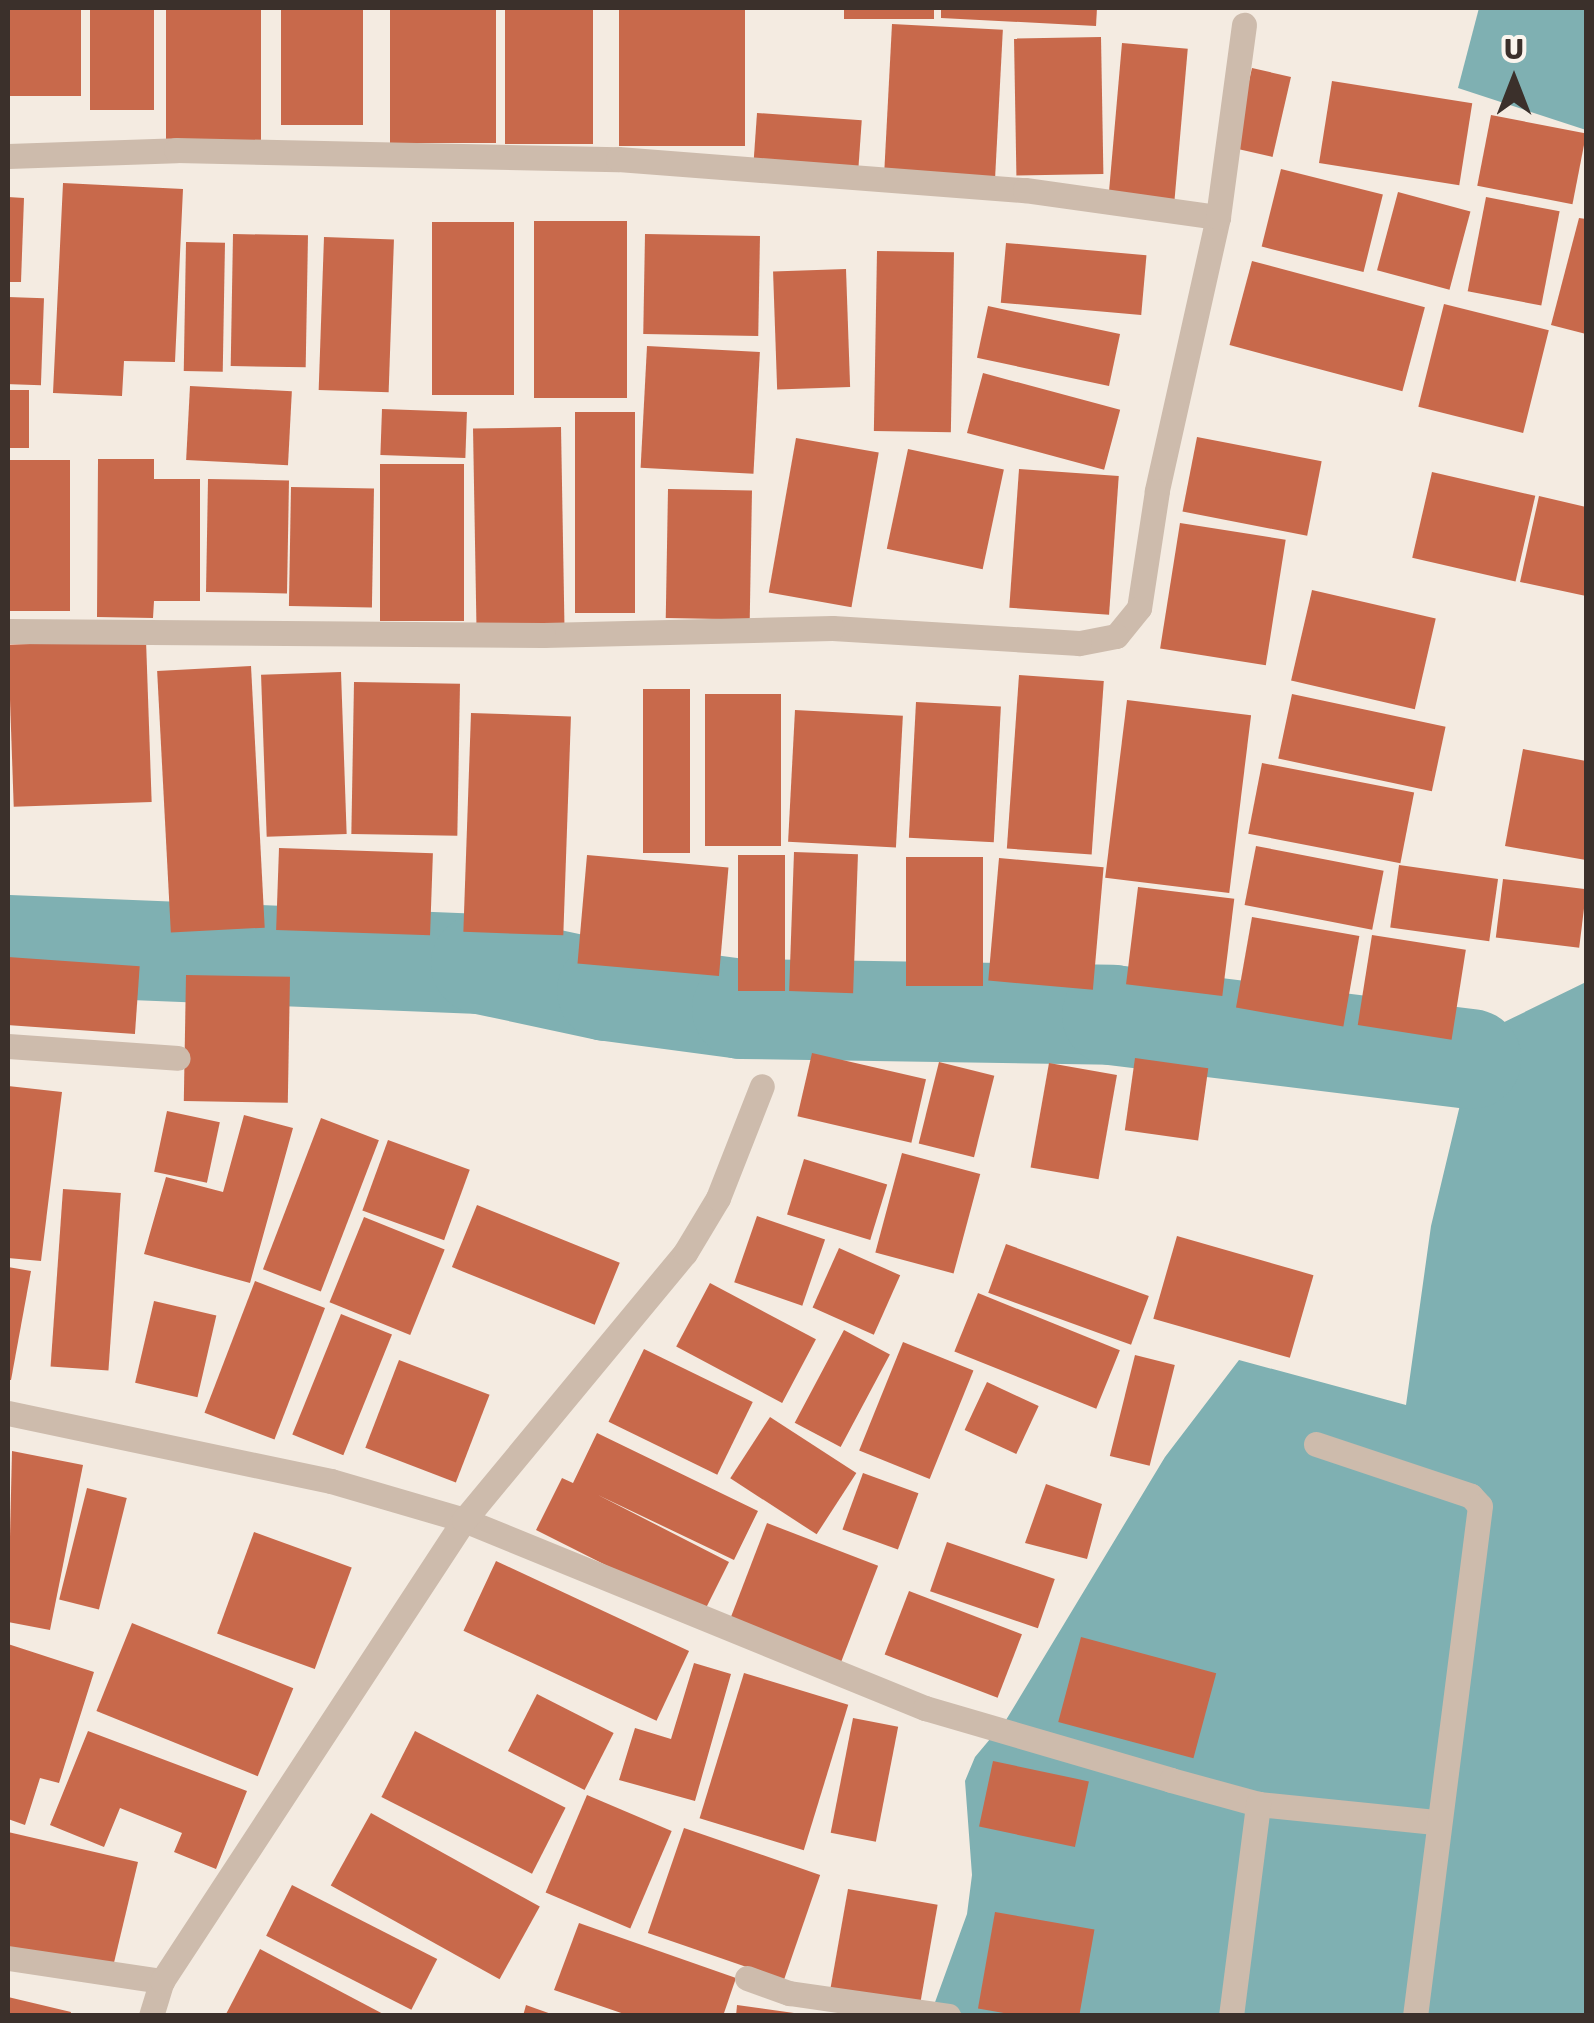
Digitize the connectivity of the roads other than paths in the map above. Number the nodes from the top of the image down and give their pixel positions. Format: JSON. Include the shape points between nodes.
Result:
{"nodes":[{"id":1,"x":1244,"y":25,"type":"dead end"},
{"id":2,"x":8,"y":156,"type":"edge"},
{"id":3,"x":1218,"y":217,"type":"junction"},
{"id":4,"x":8,"y":631,"type":"edge"},
{"id":5,"x":8,"y":1046,"type":"edge"},
{"id":6,"x":178,"y":1058,"type":"dead end"},
{"id":7,"x":762,"y":1086,"type":"dead end"},
{"id":8,"x":8,"y":1414,"type":"edge"},
{"id":9,"x":1316,"y":1444,"type":"dead end"},
{"id":10,"x":464,"y":1520,"type":"junction"},
{"id":11,"x":1258,"y":1804,"type":"junction"},
{"id":12,"x":1435,"y":1822,"type":"junction"},
{"id":13,"x":8,"y":1958,"type":"edge"},
{"id":14,"x":746,"y":1978,"type":"dead end"},
{"id":15,"x":162,"y":1982,"type":"junction"},
{"id":16,"x":151,"y":2016,"type":"edge"},
{"id":17,"x":948,"y":2016,"type":"edge"},
{"id":18,"x":1231,"y":2016,"type":"edge"},
{"id":19,"x":1415,"y":2016,"type":"edge"}],
"edges":[{"from":1,"to":3,"type":"street"},
{"from":2,"to":3,"type":"street","via":[[176,150],[618,160],[1025,190]]},
{"from":3,"to":4,"type":"street","via":[[1157,492],[1139,608],[1116,636],[1079,643],[832,628],[543,635]]},
{"from":5,"to":6,"type":"street"},
{"from":7,"to":10,"type":"street","via":[[718,1198],[685,1253]]},
{"from":8,"to":10,"type":"street","via":[[331,1481]]},
{"from":9,"to":12,"type":"street","via":[[1470,1496],[1480,1506]]},
{"from":10,"to":11,"type":"street","via":[[925,1708]]},
{"from":10,"to":15,"type":"street"},
{"from":11,"to":12,"type":"street"},
{"from":11,"to":18,"type":"street"},
{"from":12,"to":19,"type":"street"},
{"from":13,"to":15,"type":"street"},
{"from":14,"to":17,"type":"street","via":[[789,1992]]},
{"from":15,"to":16,"type":"street"}]}
